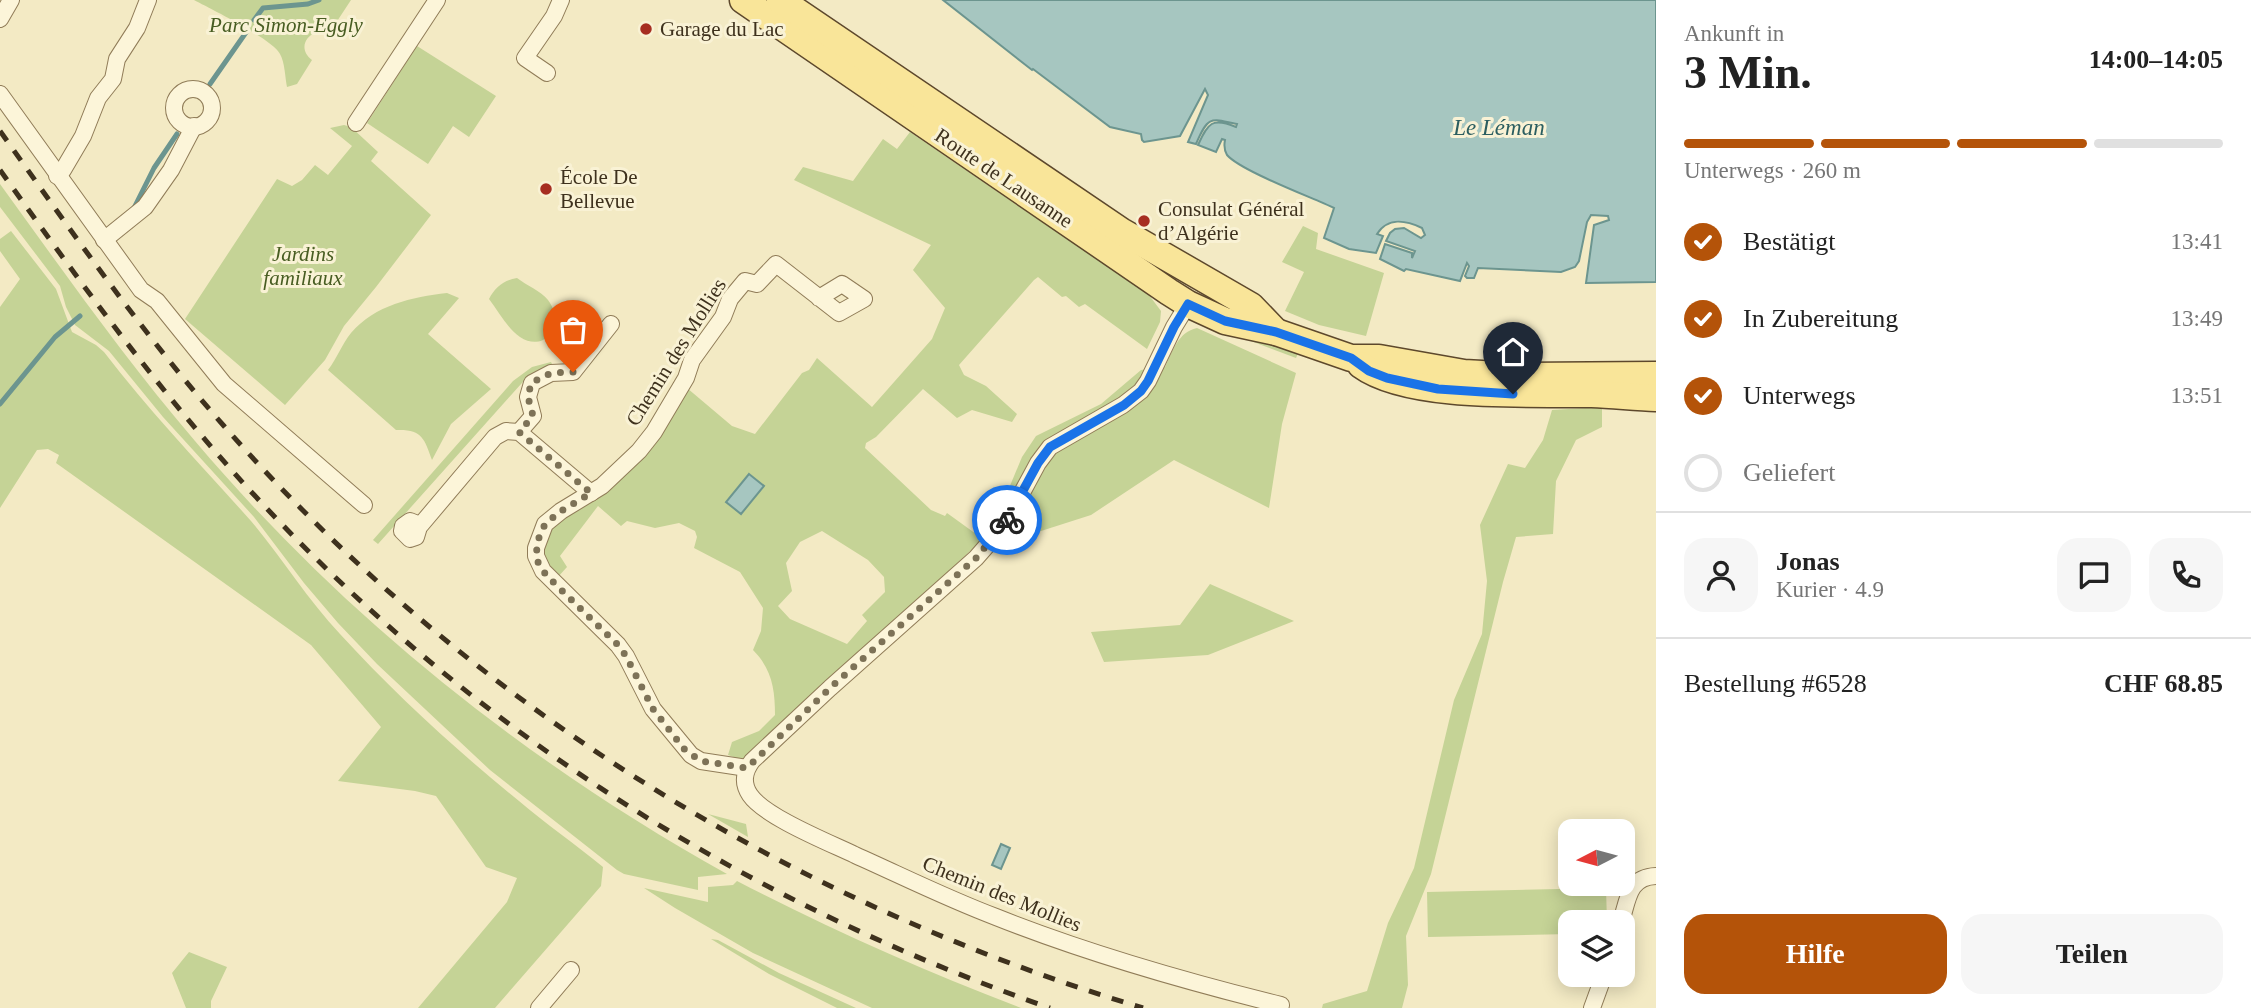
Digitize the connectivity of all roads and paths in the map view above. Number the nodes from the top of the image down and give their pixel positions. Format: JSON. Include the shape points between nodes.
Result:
{"nodes":[{"id":1,"x":11,"y":0,"type":"edge"},
{"id":2,"x":148,"y":0,"type":"edge"},
{"id":3,"x":437,"y":0,"type":"edge"},
{"id":4,"x":561,"y":0,"type":"edge"},
{"id":5,"x":743,"y":0,"type":"edge"},
{"id":6,"x":780,"y":0,"type":"edge"},
{"id":7,"x":0,"y":19,"type":"edge"},
{"id":8,"x":547,"y":73,"type":"dead end"},
{"id":9,"x":0,"y":94,"type":"edge"},
{"id":10,"x":356,"y":123,"type":"dead end"},
{"id":11,"x":194,"y":127,"type":"dead end"},
{"id":12,"x":57,"y":176,"type":"junction"},
{"id":13,"x":104,"y":240,"type":"junction"},
{"id":14,"x":1204,"y":279,"type":"junction"},
{"id":15,"x":819,"y":298,"type":"dead end"},
{"id":16,"x":1188,"y":304,"type":"junction"},
{"id":17,"x":611,"y":324,"type":"dead end"},
{"id":18,"x":1276,"y":332,"type":"junction"},
{"id":19,"x":1351,"y":358,"type":"junction"},
{"id":20,"x":1656,"y":374,"type":"edge"},
{"id":21,"x":1656,"y":398,"type":"edge"},
{"id":22,"x":519,"y":432,"type":"junction"},
{"id":23,"x":591,"y":493,"type":"junction"},
{"id":24,"x":364,"y":505,"type":"dead end"},
{"id":25,"x":419,"y":527,"type":"dead end"},
{"id":26,"x":747,"y":768,"type":"junction"},
{"id":27,"x":1656,"y":876,"type":"edge"},
{"id":28,"x":1625,"y":910,"type":"edge"},
{"id":29,"x":571,"y":971,"type":"dead end"},
{"id":30,"x":1599,"y":987,"type":"edge"},
{"id":31,"x":1280,"y":1005,"type":"dead end"},
{"id":32,"x":539,"y":1008,"type":"edge"},
{"id":33,"x":1591,"y":1008,"type":"edge"}],
"edges":[{"from":1,"to":7,"type":"street"},
{"from":2,"to":12,"type":"street","via":[[117,59],[113,79]]},
{"from":3,"to":10,"type":"street"},
{"from":4,"to":8,"type":"street","via":[[525,58]]},
{"from":5,"to":16,"type":"main road","name":"Route de Lausanne"},
{"from":6,"to":14,"type":"main road","name":"Route de Lausanne","via":[[1106,221]]},
{"from":9,"to":12,"type":"street"},
{"from":11,"to":13,"type":"street","via":[[145,207]]},
{"from":12,"to":13,"type":"street"},
{"from":13,"to":24,"type":"street","via":[[141,290],[157,301],[224,384]]},
{"from":14,"to":16,"type":"main road","via":[[1188,283]]},
{"from":14,"to":18,"type":"main road","name":"Route de Lausanne","via":[[1251,306]]},
{"from":15,"to":23,"type":"street","name":"Chemin des Mollies","via":[[776,264],[757,284],[745,281],[692,360],[654,432],[624,467]]},
{"from":16,"to":18,"type":"main road","name":"Route de Lausanne","via":[[1225,321]]},
{"from":16,"to":26,"type":"street","via":[[1141,391],[1050,447],[1004,526],[976,558]]},
{"from":17,"to":22,"type":"street","via":[[573,372],[551,373],[531,383],[528,397],[533,416]]},
{"from":18,"to":19,"type":"main road","name":"Route de Lausanne"},
{"from":19,"to":20,"type":"main road","name":"Route de Lausanne","via":[[1518,376]]},
{"from":19,"to":21,"type":"main road","name":"Route de Lausanne","via":[[1387,378],[1438,389]]},
{"from":22,"to":23,"type":"street"},
{"from":22,"to":25,"type":"street","via":[[506,431],[495,437]]},
{"from":23,"to":26,"type":"street","name":"Chemin des Mollies","via":[[545,524],[537,548],[539,565],[618,645],[653,709],[685,750],[701,761]]},
{"from":26,"to":31,"type":"street","name":"Chemin des Mollies","via":[[747,788],[766,810],[941,893],[1094,952]]},
{"from":27,"to":28,"type":"street","via":[[1644,877],[1632,886]]},
{"from":29,"to":32,"type":"street"},
{"from":30,"to":33,"type":"street"}]}
